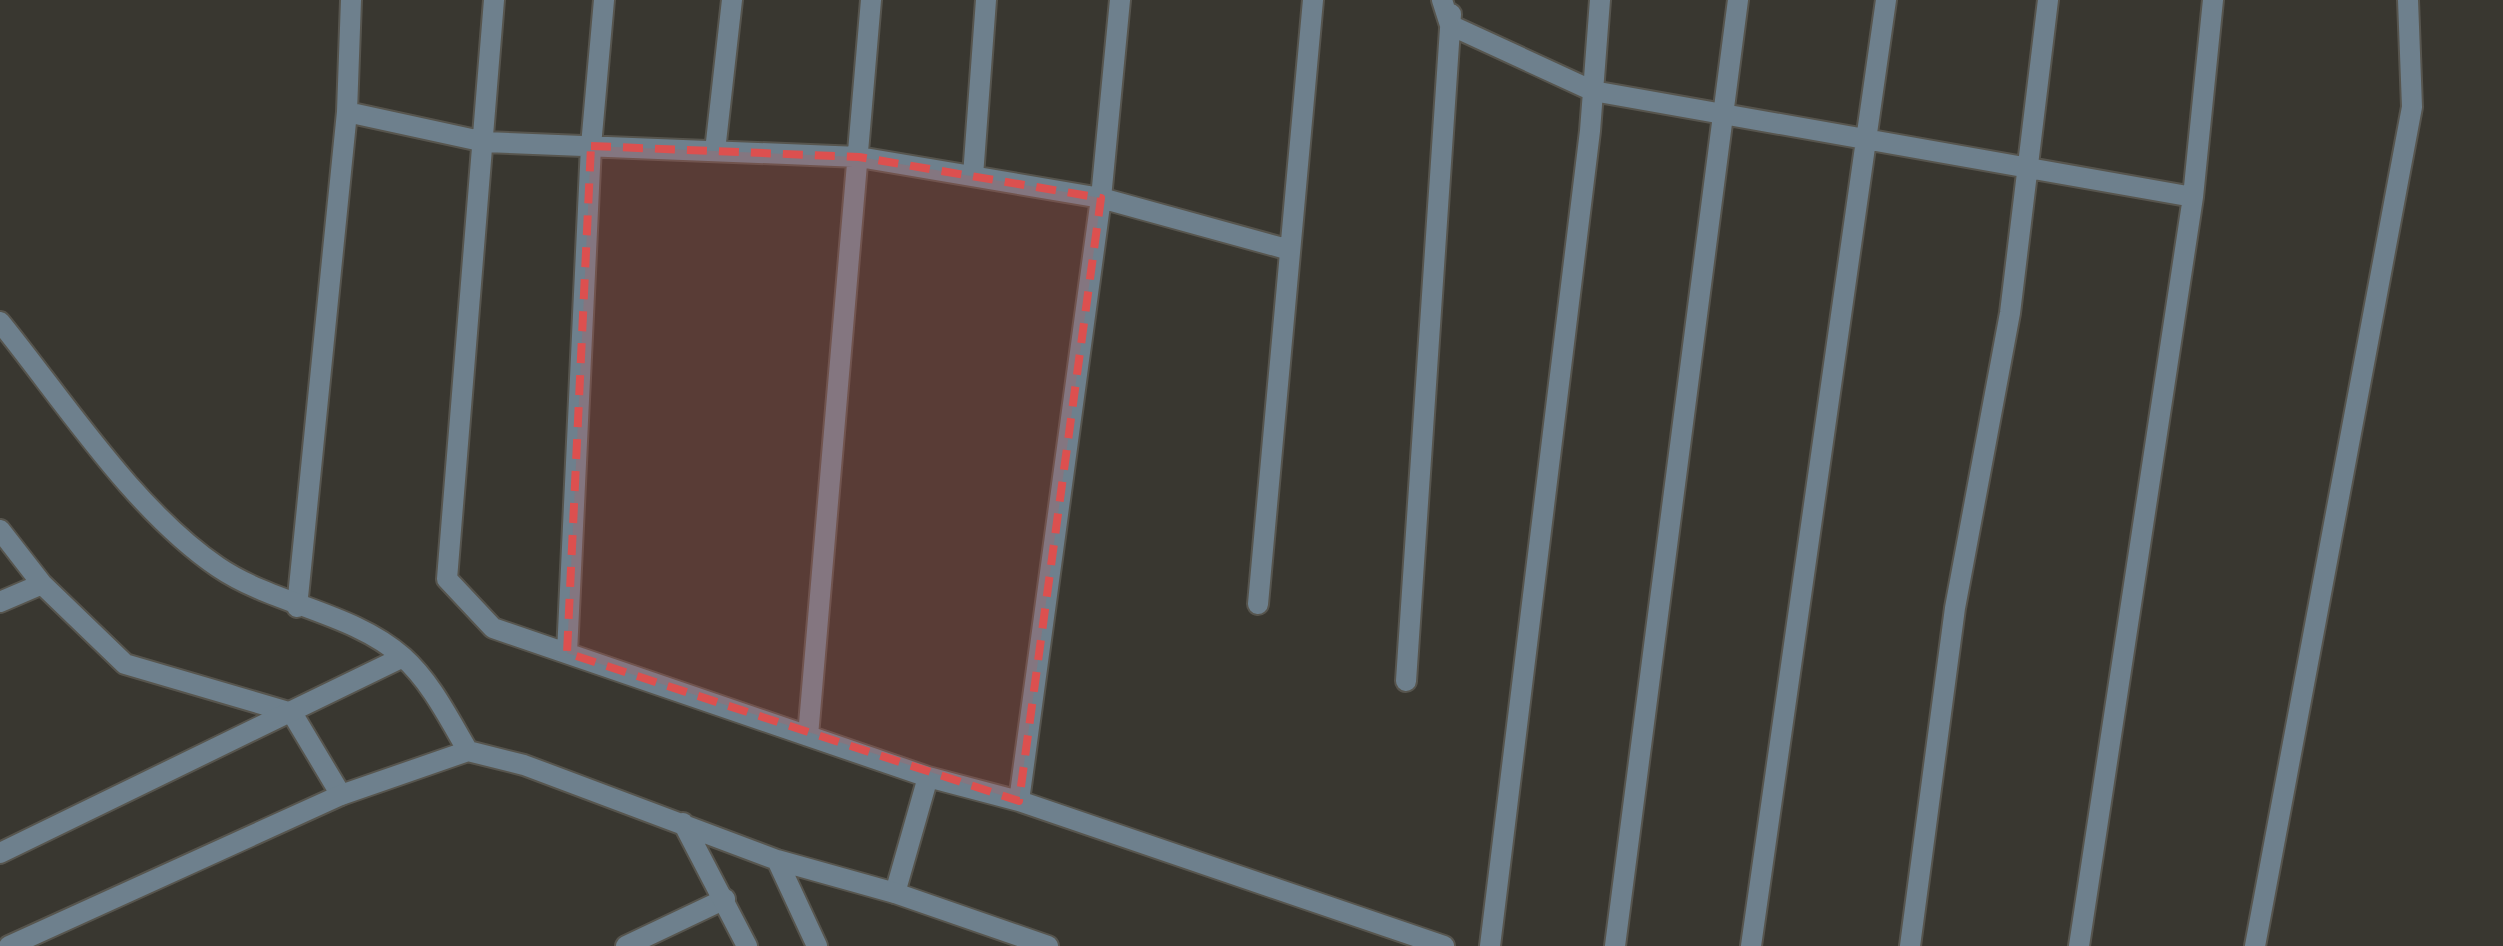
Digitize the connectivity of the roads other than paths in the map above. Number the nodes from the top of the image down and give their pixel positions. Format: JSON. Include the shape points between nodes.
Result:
{"nodes":[{"id":1,"x":350,"y":0,"type":"edge"},
{"id":2,"x":494,"y":0,"type":"edge"},
{"id":3,"x":604,"y":0,"type":"edge"},
{"id":4,"x":732,"y":0,"type":"edge"},
{"id":5,"x":871,"y":0,"type":"edge"},
{"id":6,"x":986,"y":0,"type":"edge"},
{"id":7,"x":1120,"y":0,"type":"edge"},
{"id":8,"x":1313,"y":0,"type":"edge"},
{"id":9,"x":1442,"y":0,"type":"edge"},
{"id":10,"x":1452,"y":0,"type":"edge"},
{"id":11,"x":1600,"y":0,"type":"edge"},
{"id":12,"x":1738,"y":0,"type":"edge"},
{"id":13,"x":1886,"y":0,"type":"edge"},
{"id":14,"x":2048,"y":0,"type":"edge"},
{"id":15,"x":2213,"y":0,"type":"edge"},
{"id":16,"x":2408,"y":0,"type":"edge"},
{"id":17,"x":1450,"y":25,"type":"junction"},
{"id":18,"x":1593,"y":91,"type":"junction"},
{"id":19,"x":347,"y":112,"type":"junction"},
{"id":20,"x":1725,"y":114,"type":"junction"},
{"id":21,"x":1868,"y":140,"type":"junction"},
{"id":22,"x":485,"y":142,"type":"junction"},
{"id":23,"x":591,"y":146,"type":"junction"},
{"id":24,"x":716,"y":151,"type":"junction"},
{"id":25,"x":859,"y":157,"type":"junction"},
{"id":26,"x":2028,"y":168,"type":"junction"},
{"id":27,"x":973,"y":176,"type":"junction"},
{"id":28,"x":2193,"y":196,"type":"junction"},
{"id":29,"x":1101,"y":198,"type":"junction"},
{"id":30,"x":1290,"y":250,"type":"junction"},
{"id":31,"x":0,"y":322,"type":"edge"},
{"id":32,"x":0,"y":530,"type":"edge"},
{"id":33,"x":42,"y":584,"type":"junction"},
{"id":34,"x":0,"y":602,"type":"edge"},
{"id":35,"x":1258,"y":604,"type":"dead end"},
{"id":36,"x":297,"y":607,"type":"junction"},
{"id":37,"x":567,"y":653,"type":"junction"},
{"id":38,"x":404,"y":658,"type":"junction"},
{"id":39,"x":1406,"y":681,"type":"dead end"},
{"id":40,"x":292,"y":714,"type":"junction"},
{"id":41,"x":808,"y":736,"type":"junction"},
{"id":42,"x":468,"y":751,"type":"junction"},
{"id":43,"x":928,"y":777,"type":"junction"},
{"id":44,"x":341,"y":795,"type":"junction"},
{"id":45,"x":1019,"y":800,"type":"junction"},
{"id":46,"x":683,"y":823,"type":"junction"},
{"id":47,"x":0,"y":853,"type":"edge"},
{"id":48,"x":777,"y":860,"type":"junction"},
{"id":49,"x":894,"y":892,"type":"junction"},
{"id":50,"x":725,"y":900,"type":"junction"},
{"id":51,"x":47,"y":938,"type":"edge"},
{"id":52,"x":9,"y":946,"type":"edge"},
{"id":53,"x":626,"y":946,"type":"edge"},
{"id":54,"x":747,"y":946,"type":"edge"},
{"id":55,"x":817,"y":946,"type":"edge"},
{"id":56,"x":1048,"y":946,"type":"edge"},
{"id":57,"x":1444,"y":946,"type":"edge"},
{"id":58,"x":1490,"y":946,"type":"edge"},
{"id":59,"x":1614,"y":946,"type":"edge"},
{"id":60,"x":1750,"y":946,"type":"edge"},
{"id":61,"x":1910,"y":946,"type":"edge"},
{"id":62,"x":2078,"y":946,"type":"edge"},
{"id":63,"x":2255,"y":946,"type":"edge"}],
"edges":[{"from":1,"to":19,"type":"street"},
{"from":2,"to":22,"type":"street"},
{"from":3,"to":23,"type":"street"},
{"from":4,"to":24,"type":"street"},
{"from":5,"to":25,"type":"street"},
{"from":6,"to":27,"type":"street"},
{"from":7,"to":29,"type":"street"},
{"from":8,"to":30,"type":"street"},
{"from":9,"to":17,"type":"street"},
{"from":10,"to":17,"type":"street"},
{"from":11,"to":18,"type":"street"},
{"from":12,"to":20,"type":"street"},
{"from":13,"to":21,"type":"street"},
{"from":14,"to":26,"type":"street"},
{"from":15,"to":28,"type":"street"},
{"from":16,"to":63,"type":"street","via":[[2412,108]]},
{"from":17,"to":18,"type":"street"},
{"from":17,"to":39,"type":"street"},
{"from":18,"to":20,"type":"street"},
{"from":18,"to":58,"type":"street"},
{"from":19,"to":22,"type":"street"},
{"from":19,"to":36,"type":"street"},
{"from":20,"to":21,"type":"street"},
{"from":20,"to":59,"type":"street"},
{"from":21,"to":26,"type":"street"},
{"from":21,"to":60,"type":"street"},
{"from":22,"to":23,"type":"street"},
{"from":22,"to":37,"type":"street","via":[[446,579],[493,628]]},
{"from":23,"to":24,"type":"street"},
{"from":23,"to":37,"type":"street"},
{"from":24,"to":25,"type":"street"},
{"from":25,"to":27,"type":"street"},
{"from":25,"to":41,"type":"street"},
{"from":26,"to":28,"type":"street"},
{"from":26,"to":61,"type":"street","via":[[2010,312],[1955,608]]},
{"from":27,"to":29,"type":"street"},
{"from":28,"to":62,"type":"street"},
{"from":29,"to":30,"type":"street"},
{"from":29,"to":45,"type":"street"},
{"from":30,"to":35,"type":"street"},
{"from":31,"to":36,"type":"street","via":[[176,531],[218,567]]},
{"from":32,"to":33,"type":"street"},
{"from":33,"to":34,"type":"street"},
{"from":33,"to":40,"type":"street","via":[[124,664]]},
{"from":36,"to":38,"type":"street","via":[[372,635]]},
{"from":37,"to":41,"type":"street"},
{"from":38,"to":40,"type":"street"},
{"from":38,"to":42,"type":"street"},
{"from":40,"to":44,"type":"street"},
{"from":40,"to":47,"type":"street"},
{"from":41,"to":43,"type":"street"},
{"from":42,"to":44,"type":"street"},
{"from":42,"to":46,"type":"street"},
{"from":43,"to":45,"type":"street"},
{"from":43,"to":49,"type":"street"},
{"from":44,"to":51,"type":"street"},
{"from":45,"to":57,"type":"street"},
{"from":46,"to":48,"type":"street"},
{"from":46,"to":50,"type":"street"},
{"from":48,"to":49,"type":"street"},
{"from":48,"to":55,"type":"street"},
{"from":49,"to":56,"type":"street"},
{"from":50,"to":53,"type":"street"},
{"from":50,"to":54,"type":"street"},
{"from":51,"to":52,"type":"street"}]}
